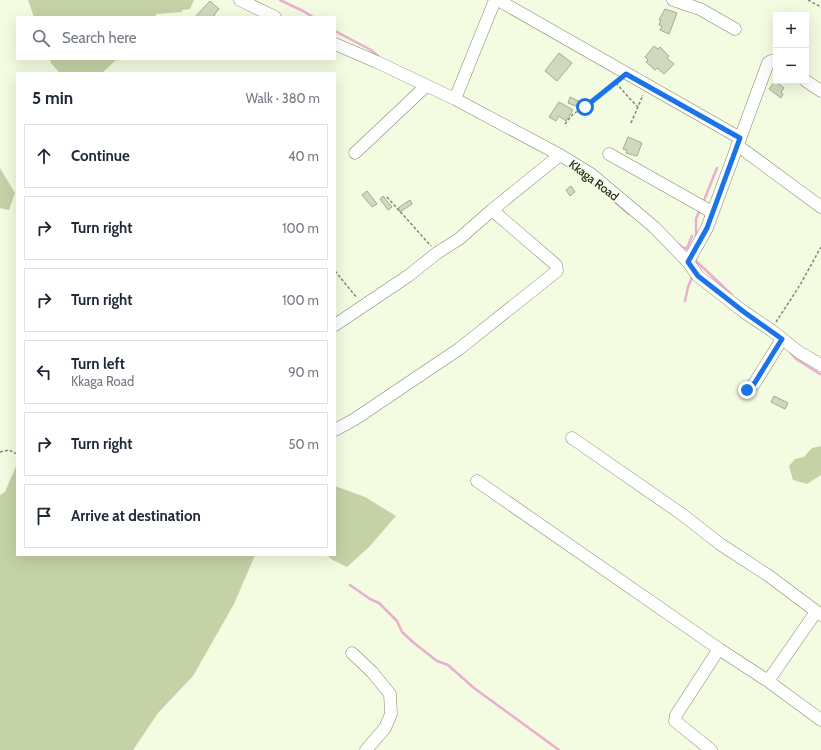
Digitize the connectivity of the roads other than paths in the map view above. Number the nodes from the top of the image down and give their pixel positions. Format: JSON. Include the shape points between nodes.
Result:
{"nodes":[{"id":1,"x":240,"y":0,"type":"edge"},
{"id":2,"x":497,"y":0,"type":"edge"},
{"id":3,"x":673,"y":0,"type":"edge"},
{"id":4,"x":273,"y":16,"type":"edge"},
{"id":5,"x":734,"y":29,"type":"dead end"},
{"id":6,"x":336,"y":44,"type":"edge"},
{"id":7,"x":773,"y":61,"type":"edge"},
{"id":8,"x":809,"y":83,"type":"edge"},
{"id":9,"x":426,"y":86,"type":"junction"},
{"id":10,"x":821,"y":91,"type":"edge"},
{"id":11,"x":455,"y":99,"type":"junction"},
{"id":12,"x":738,"y":142,"type":"junction"},
{"id":13,"x":355,"y":153,"type":"dead end"},
{"id":14,"x":609,"y":154,"type":"dead end"},
{"id":15,"x":560,"y":155,"type":"junction"},
{"id":16,"x":821,"y":207,"type":"edge"},
{"id":17,"x":492,"y":210,"type":"junction"},
{"id":18,"x":712,"y":212,"type":"junction"},
{"id":19,"x":688,"y":262,"type":"junction"},
{"id":20,"x":336,"y":324,"type":"edge"},
{"id":21,"x":782,"y":339,"type":"junction"},
{"id":22,"x":821,"y":365,"type":"edge"},
{"id":23,"x":747,"y":390,"type":"dead end"},
{"id":24,"x":336,"y":429,"type":"edge"},
{"id":25,"x":572,"y":438,"type":"dead end"},
{"id":26,"x":477,"y":481,"type":"dead end"},
{"id":27,"x":819,"y":614,"type":"edge"},
{"id":28,"x":719,"y":649,"type":"junction"},
{"id":29,"x":352,"y":653,"type":"dead end"},
{"id":30,"x":768,"y":681,"type":"junction"},
{"id":31,"x":821,"y":720,"type":"edge"},
{"id":32,"x":366,"y":750,"type":"edge"},
{"id":33,"x":711,"y":750,"type":"edge"}],
"edges":[{"from":1,"to":4,"type":"street"},
{"from":2,"to":11,"type":"street"},
{"from":2,"to":12,"type":"street","via":[[648,86]]},
{"from":3,"to":5,"type":"street","via":[[700,9]]},
{"from":6,"to":9,"type":"street","name":"Kkaga Road"},
{"from":7,"to":12,"type":"street","via":[[768,63]]},
{"from":8,"to":10,"type":"street"},
{"from":9,"to":11,"type":"street","name":"Kkaga Road"},
{"from":9,"to":13,"type":"street"},
{"from":11,"to":15,"type":"street","name":"Kkaga Road"},
{"from":12,"to":16,"type":"street"},
{"from":12,"to":18,"type":"street"},
{"from":14,"to":18,"type":"street"},
{"from":15,"to":17,"type":"street"},
{"from":15,"to":19,"type":"street","name":"Kkaga Road","via":[[591,174],[654,227]]},
{"from":17,"to":20,"type":"street","via":[[459,239]]},
{"from":17,"to":24,"type":"street","via":[[556,265],[557,272],[459,349]]},
{"from":18,"to":19,"type":"street","via":[[707,228]]},
{"from":19,"to":21,"type":"street","name":"Kkaga Road","via":[[698,276]]},
{"from":21,"to":22,"type":"street","name":"Kkaga Road"},
{"from":21,"to":23,"type":"street","via":[[754,384]]},
{"from":25,"to":27,"type":"street"},
{"from":26,"to":28,"type":"street"},
{"from":27,"to":30,"type":"street"},
{"from":28,"to":30,"type":"street"},
{"from":28,"to":33,"type":"street","via":[[676,714],[675,721]]},
{"from":29,"to":32,"type":"street","via":[[390,694],[391,714],[385,728]]},
{"from":30,"to":31,"type":"street"}]}
